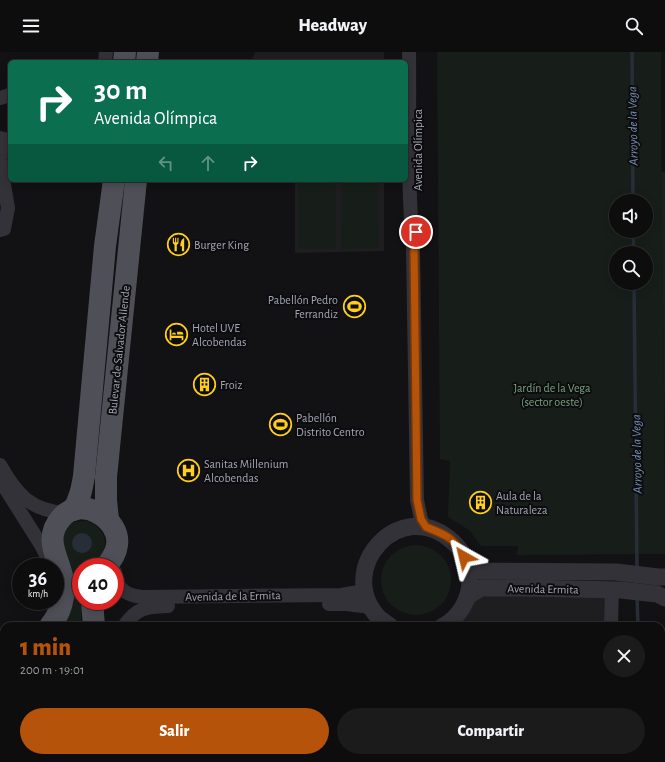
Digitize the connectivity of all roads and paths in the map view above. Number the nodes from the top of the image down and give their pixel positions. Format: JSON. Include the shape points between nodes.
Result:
{"nodes":[{"id":1,"x":409,"y":52,"type":"edge"},
{"id":2,"x":417,"y":52,"type":"edge"},
{"id":3,"x":0,"y":162,"type":"edge"},
{"id":4,"x":114,"y":182,"type":"edge"},
{"id":5,"x":136,"y":182,"type":"edge"},
{"id":6,"x":0,"y":230,"type":"edge"},
{"id":7,"x":414,"y":247,"type":"junction"},
{"id":8,"x":0,"y":465,"type":"edge"},
{"id":9,"x":1,"y":482,"type":"edge"},
{"id":10,"x":417,"y":500,"type":"junction"},
{"id":11,"x":70,"y":511,"type":"junction"},
{"id":12,"x":108,"y":520,"type":"junction"},
{"id":13,"x":426,"y":527,"type":"junction"},
{"id":14,"x":406,"y":528,"type":"junction"},
{"id":15,"x":48,"y":558,"type":"edge"},
{"id":16,"x":56,"y":558,"type":"edge"},
{"id":17,"x":114,"y":558,"type":"edge"},
{"id":18,"x":468,"y":566,"type":"junction"},
{"id":19,"x":661,"y":587,"type":"edge"},
{"id":20,"x":124,"y":590,"type":"edge"},
{"id":21,"x":616,"y":590,"type":"junction"},
{"id":22,"x":365,"y":591,"type":"junction"},
{"id":23,"x":468,"y":596,"type":"junction"},
{"id":24,"x":371,"y":607,"type":"junction"},
{"id":25,"x":59,"y":610,"type":"edge"},
{"id":26,"x":93,"y":610,"type":"edge"},
{"id":27,"x":53,"y":622,"type":"edge"},
{"id":28,"x":94,"y":622,"type":"edge"},
{"id":29,"x":127,"y":622,"type":"edge"},
{"id":30,"x":385,"y":622,"type":"edge"},
{"id":31,"x":449,"y":622,"type":"edge"},
{"id":32,"x":612,"y":622,"type":"edge"}],
"edges":[{"from":1,"to":7,"type":"street","name":"Avenida Olímpica","via":[[411,217]]},
{"from":2,"to":7,"type":"street","name":"Avenida Olímpica","via":[[418,216]]},
{"from":3,"to":6,"type":"street","via":[[8,212],[4,228]]},
{"from":4,"to":11,"type":"main road","name":"Bulevar de Salvador Allende","via":[[105,246],[82,492],[78,503]]},
{"from":5,"to":12,"type":"main road","name":"Bulevar de Salvador Allende","via":[[106,477]]},
{"from":7,"to":10,"type":"street","name":"Avenida Olímpica"},
{"from":8,"to":11,"type":"street","via":[[21,495],[34,505],[50,511]]},
{"from":9,"to":15,"type":"street"},
{"from":10,"to":13,"type":"street","name":"Avenida Olímpica","via":[[421,519]]},
{"from":10,"to":14,"type":"street","name":"Avenida Olímpica"},
{"from":11,"to":12,"type":"main road","via":[[91,509]]},
{"from":11,"to":16,"type":"main road","name":"Bulevar de Salvador Allende","via":[[57,523],[52,538]]},
{"from":12,"to":17,"type":"main road","via":[[117,537]]},
{"from":13,"to":14,"type":"street"},
{"from":13,"to":18,"type":"street","via":[[444,534],[455,543]]},
{"from":14,"to":22,"type":"street","via":[[387,536],[372,551],[365,570]]},
{"from":18,"to":19,"type":"street","name":"Avenida Ermita","via":[[481,571],[616,572]]},
{"from":18,"to":23,"type":"street"},
{"from":19,"to":21,"type":"street","name":"Avenida Ermita"},
{"from":20,"to":22,"type":"street","name":"Avenida de la Ermita","via":[[142,598],[341,595]]},
{"from":21,"to":23,"type":"street","name":"Avenida Ermita","via":[[481,588]]},
{"from":21,"to":32,"type":"street"},
{"from":22,"to":24,"type":"street"},
{"from":23,"to":31,"type":"street","via":[[460,612]]},
{"from":24,"to":29,"type":"street","name":"Avenida de la Ermita","via":[[346,604],[151,607],[136,612]]},
{"from":24,"to":30,"type":"street"},
{"from":25,"to":27,"type":"main road"},
{"from":26,"to":28,"type":"main road"}]}
